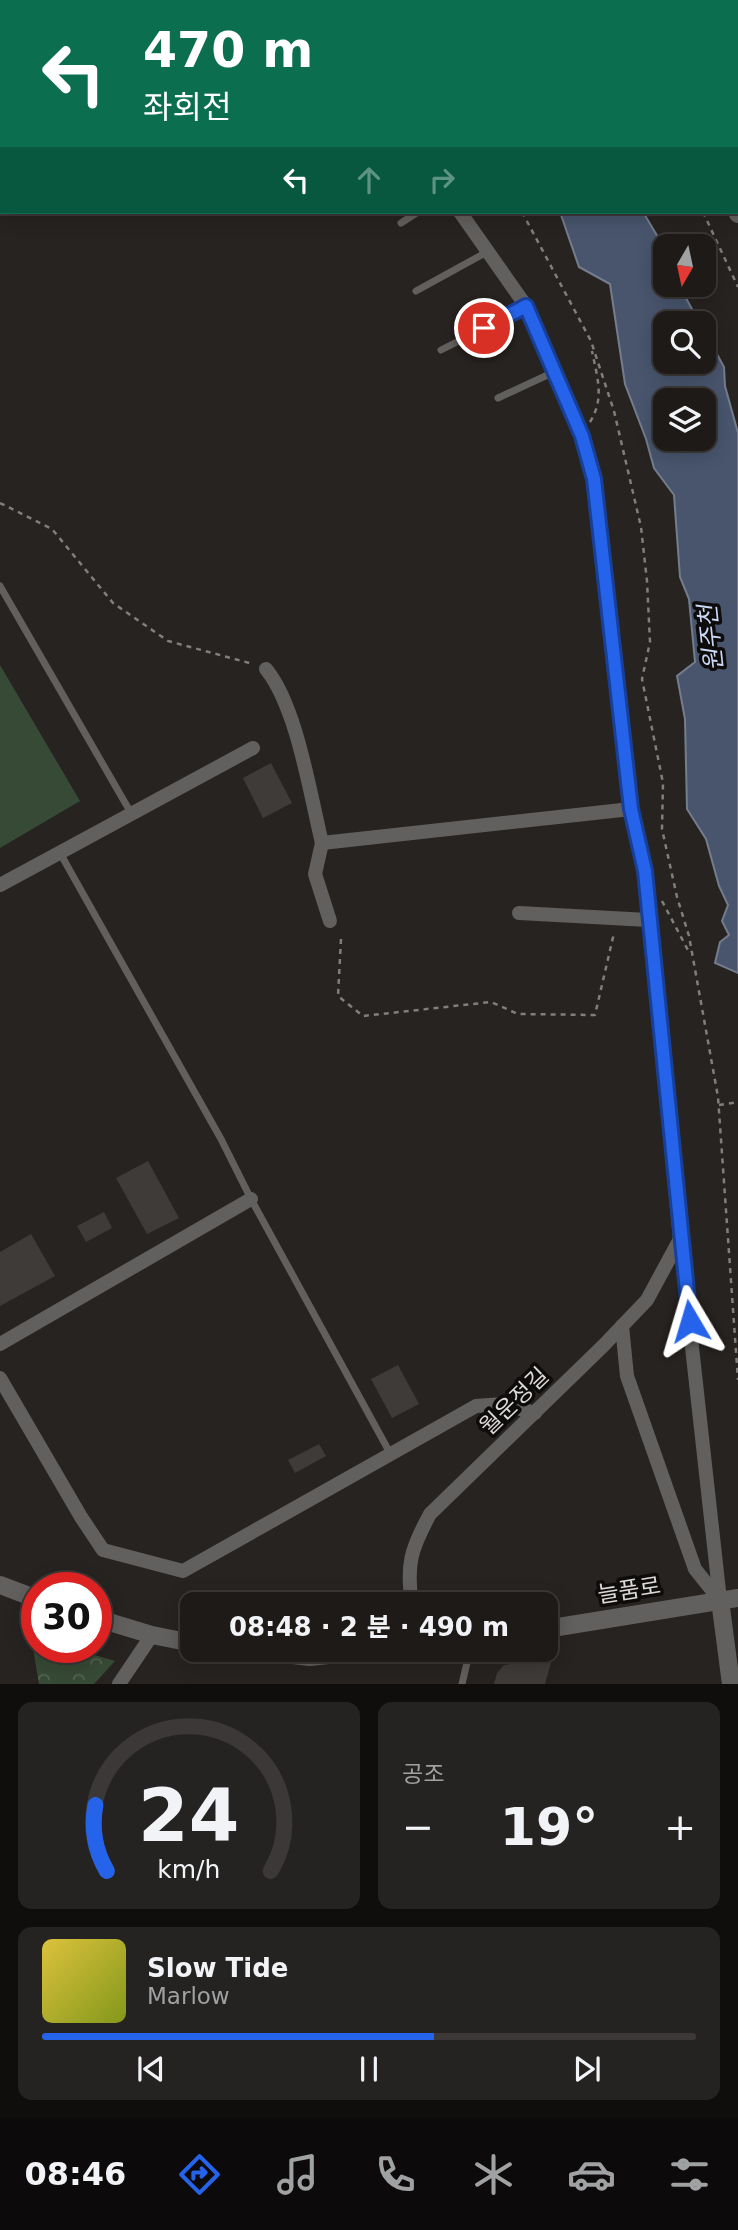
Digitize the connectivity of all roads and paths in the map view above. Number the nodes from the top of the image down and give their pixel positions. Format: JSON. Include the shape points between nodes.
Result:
{"nodes":[{"id":1,"x":415,"y":214,"type":"edge"},
{"id":2,"x":461,"y":214,"type":"edge"},
{"id":3,"x":523,"y":214,"type":"edge"},
{"id":4,"x":704,"y":214,"type":"edge"},
{"id":5,"x":401,"y":223,"type":"dead end"},
{"id":6,"x":488,"y":251,"type":"junction"},
{"id":7,"x":738,"y":287,"type":"edge"},
{"id":8,"x":416,"y":291,"type":"dead end"},
{"id":9,"x":526,"y":306,"type":"junction"},
{"id":10,"x":590,"y":341,"type":"junction"},
{"id":11,"x":441,"y":350,"type":"dead end"},
{"id":12,"x":555,"y":372,"type":"junction"},
{"id":13,"x":498,"y":398,"type":"dead end"},
{"id":14,"x":582,"y":436,"type":"junction"},
{"id":15,"x":0,"y":503,"type":"edge"},
{"id":16,"x":0,"y":586,"type":"edge"},
{"id":17,"x":266,"y":669,"type":"joint"},
{"id":18,"x":253,"y":748,"type":"dead end"},
{"id":19,"x":631,"y":809,"type":"junction"},
{"id":20,"x":131,"y":814,"type":"junction"},
{"id":21,"x":322,"y":843,"type":"junction"},
{"id":22,"x":60,"y":853,"type":"junction"},
{"id":23,"x":0,"y":885,"type":"edge"},
{"id":24,"x":662,"y":901,"type":"dead end"},
{"id":25,"x":519,"y":914,"type":"dead end"},
{"id":26,"x":617,"y":920,"type":"junction"},
{"id":27,"x":648,"y":920,"type":"junction"},
{"id":28,"x":330,"y":921,"type":"dead end"},
{"id":29,"x":341,"y":939,"type":"dead end"},
{"id":30,"x":693,"y":959,"type":"junction"},
{"id":31,"x":738,"y":1102,"type":"edge"},
{"id":32,"x":719,"y":1105,"type":"junction"},
{"id":33,"x":251,"y":1199,"type":"junction"},
{"id":34,"x":680,"y":1239,"type":"junction"},
{"id":35,"x":622,"y":1326,"type":"junction"},
{"id":36,"x":0,"y":1344,"type":"edge"},
{"id":37,"x":0,"y":1378,"type":"edge"},
{"id":38,"x":738,"y":1380,"type":"edge"},
{"id":39,"x":534,"y":1413,"type":"junction"},
{"id":40,"x":390,"y":1453,"type":"junction"},
{"id":41,"x":0,"y":1585,"type":"edge"},
{"id":42,"x":410,"y":1592,"type":"edge"},
{"id":43,"x":21,"y":1594,"type":"edge"},
{"id":44,"x":731,"y":1599,"type":"edge"},
{"id":45,"x":112,"y":1623,"type":"edge"},
{"id":46,"x":558,"y":1627,"type":"edge"},
{"id":47,"x":152,"y":1635,"type":"junction"},
{"id":48,"x":180,"y":1641,"type":"edge"},
{"id":49,"x":467,"y":1662,"type":"edge"},
{"id":50,"x":119,"y":1684,"type":"edge"},
{"id":51,"x":462,"y":1684,"type":"edge"},
{"id":52,"x":731,"y":1684,"type":"edge"}],
"edges":[{"from":1,"to":5,"type":"lane"},
{"from":2,"to":6,"type":"street"},
{"from":3,"to":10,"type":"path"},
{"from":4,"to":7,"type":"path"},
{"from":6,"to":8,"type":"lane"},
{"from":6,"to":9,"type":"street"},
{"from":9,"to":11,"type":"lane"},
{"from":9,"to":12,"type":"street"},
{"from":10,"to":14,"type":"path","via":[[598,409]]},
{"from":10,"to":30,"type":"path","via":[[614,411],[641,527],[650,642],[642,679],[663,783],[663,829]]},
{"from":12,"to":13,"type":"lane"},
{"from":12,"to":14,"type":"street"},
{"from":14,"to":19,"type":"street","via":[[594,479]]},
{"from":15,"to":17,"type":"path","via":[[52,529],[113,603],[168,641]]},
{"from":16,"to":20,"type":"lane"},
{"from":17,"to":21,"type":"street","via":[[286,706]]},
{"from":18,"to":20,"type":"street"},
{"from":19,"to":21,"type":"street"},
{"from":19,"to":27,"type":"street","via":[[645,871]]},
{"from":20,"to":22,"type":"street"},
{"from":21,"to":28,"type":"street","via":[[315,874]]},
{"from":22,"to":23,"type":"street"},
{"from":22,"to":33,"type":"lane"},
{"from":24,"to":30,"type":"path"},
{"from":25,"to":26,"type":"street"},
{"from":26,"to":27,"type":"street"},
{"from":26,"to":29,"type":"path","via":[[594,1016],[518,1014],[491,1002],[363,1016],[338,996]]},
{"from":27,"to":34,"type":"street"},
{"from":30,"to":32,"type":"path"},
{"from":31,"to":32,"type":"path"},
{"from":32,"to":38,"type":"path"},
{"from":33,"to":36,"type":"street"},
{"from":33,"to":40,"type":"lane"},
{"from":34,"to":35,"type":"street","name":"월운정길","via":[[647,1300]]},
{"from":34,"to":44,"type":"street"},
{"from":35,"to":39,"type":"street","name":"월운정길"},
{"from":35,"to":44,"type":"street","via":[[627,1376],[695,1569]]},
{"from":37,"to":40,"type":"street","via":[[103,1550],[183,1571]]},
{"from":39,"to":40,"type":"street","via":[[503,1404],[476,1406]]},
{"from":39,"to":42,"type":"street","name":"월운정길","via":[[430,1514],[413,1546]]},
{"from":41,"to":43,"type":"street"},
{"from":44,"to":46,"type":"street","name":"늘품로"},
{"from":44,"to":52,"type":"street"},
{"from":45,"to":47,"type":"street"},
{"from":47,"to":48,"type":"street"},
{"from":47,"to":50,"type":"street"},
{"from":49,"to":51,"type":"lane"}]}
